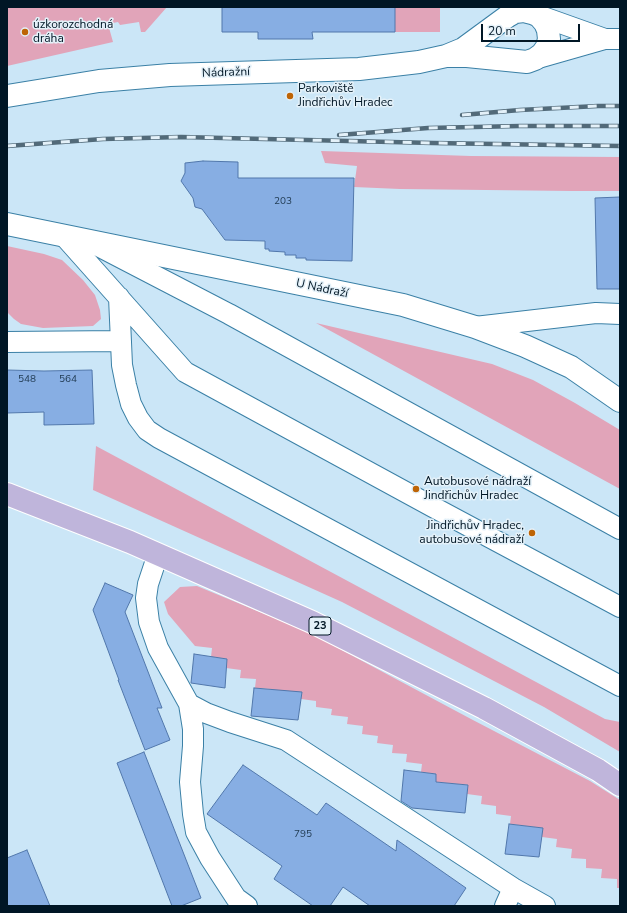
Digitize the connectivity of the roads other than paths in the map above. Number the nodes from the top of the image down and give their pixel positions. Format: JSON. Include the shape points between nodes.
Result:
{"nodes":[{"id":1,"x":532,"y":13,"type":"junction"},
{"id":2,"x":612,"y":39,"type":"edge"},
{"id":3,"x":446,"y":56,"type":"junction"},
{"id":4,"x":535,"y":59,"type":"junction"},
{"id":5,"x":7,"y":96,"type":"edge"},
{"id":6,"x":7,"y":224,"type":"edge"},
{"id":7,"x":64,"y":236,"type":"junction"},
{"id":8,"x":88,"y":241,"type":"junction"},
{"id":9,"x":119,"y":297,"type":"junction"},
{"id":10,"x":620,"y":314,"type":"edge"},
{"id":11,"x":476,"y":327,"type":"junction"},
{"id":12,"x":10,"y":338,"type":"edge"},
{"id":13,"x":121,"y":341,"type":"junction"},
{"id":14,"x":620,"y":401,"type":"edge"},
{"id":15,"x":7,"y":494,"type":"edge"},
{"id":16,"x":620,"y":530,"type":"edge"},
{"id":17,"x":158,"y":554,"type":"junction"},
{"id":18,"x":620,"y":607,"type":"edge"},
{"id":19,"x":620,"y":686,"type":"edge"},
{"id":20,"x":189,"y":704,"type":"junction"},
{"id":21,"x":620,"y":785,"type":"edge"},
{"id":22,"x":513,"y":888,"type":"junction"},
{"id":23,"x":247,"y":906,"type":"edge"},
{"id":24,"x":504,"y":906,"type":"edge"},
{"id":25,"x":545,"y":906,"type":"edge"}],
"edges":[{"from":1,"to":2,"type":"lane","name":"Nádražní"},
{"from":1,"to":3,"type":"street","name":"Nádražní","via":[[515,12],[463,49]]},
{"from":1,"to":4,"type":"street","via":[[545,23],[549,39],[542,54]]},
{"from":2,"to":4,"type":"lane","name":"Nádražní"},
{"from":3,"to":4,"type":"street","name":"Nádražní","via":[[527,62]]},
{"from":3,"to":5,"type":"street","name":"Nádražní","via":[[360,69],[170,75],[99,81]]},
{"from":6,"to":7,"type":"street","name":"U Nádraží"},
{"from":7,"to":8,"type":"street","name":"U Nádraží"},
{"from":7,"to":9,"type":"lane"},
{"from":8,"to":11,"type":"street","name":"U Nádraží","via":[[403,306]]},
{"from":8,"to":16,"type":"lane","via":[[229,314]]},
{"from":9,"to":13,"type":"lane"},
{"from":9,"to":18,"type":"lane","via":[[185,372]]},
{"from":10,"to":11,"type":"lane","via":[[596,313]]},
{"from":11,"to":14,"type":"street","name":"U Nádraží","via":[[571,367]]},
{"from":12,"to":13,"type":"lane"},
{"from":13,"to":19,"type":"lane","via":[[123,370],[131,404],[146,430]]},
{"from":15,"to":17,"type":"main road","number":"23"},
{"from":17,"to":20,"type":"lane","via":[[146,598],[149,622],[158,648]]},
{"from":17,"to":21,"type":"main road","number":"23","via":[[327,629],[484,708],[598,770]]},
{"from":20,"to":22,"type":"lane","via":[[218,718],[286,740]]},
{"from":20,"to":23,"type":"lane","via":[[193,729],[190,782],[196,832],[236,898]]},
{"from":22,"to":24,"type":"lane"},
{"from":22,"to":25,"type":"lane"}]}
